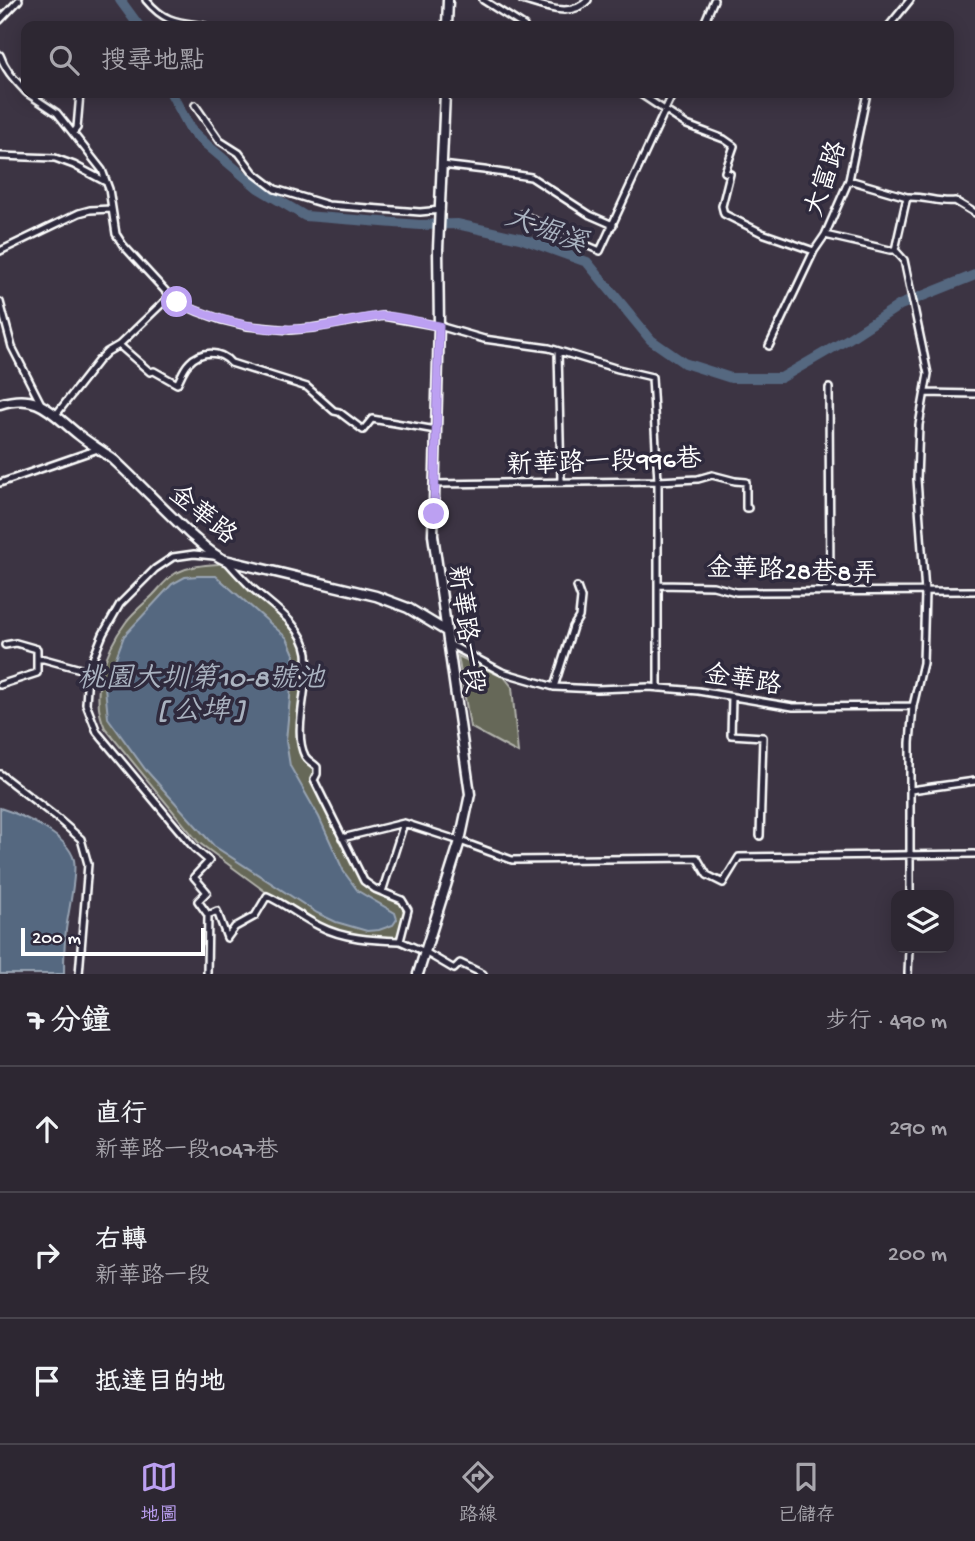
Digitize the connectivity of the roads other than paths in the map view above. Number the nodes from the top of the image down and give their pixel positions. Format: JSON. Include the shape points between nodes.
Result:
{"nodes":[{"id":1,"x":19,"y":0,"type":"edge"},
{"id":2,"x":146,"y":0,"type":"edge"},
{"id":3,"x":448,"y":0,"type":"edge"},
{"id":4,"x":483,"y":0,"type":"edge"},
{"id":5,"x":522,"y":0,"type":"edge"},
{"id":6,"x":553,"y":0,"type":"edge"},
{"id":7,"x":588,"y":0,"type":"edge"},
{"id":8,"x":714,"y":0,"type":"edge"},
{"id":9,"x":910,"y":0,"type":"edge"},
{"id":10,"x":550,"y":8,"type":"junction"},
{"id":11,"x":0,"y":20,"type":"edge"},
{"id":12,"x":170,"y":21,"type":"edge"},
{"id":13,"x":447,"y":21,"type":"edge"},
{"id":14,"x":516,"y":21,"type":"edge"},
{"id":15,"x":705,"y":21,"type":"edge"},
{"id":16,"x":893,"y":21,"type":"edge"},
{"id":17,"x":0,"y":55,"type":"edge"},
{"id":18,"x":21,"y":86,"type":"edge"},
{"id":19,"x":36,"y":98,"type":"edge"},
{"id":20,"x":80,"y":98,"type":"edge"},
{"id":21,"x":445,"y":98,"type":"edge"},
{"id":22,"x":646,"y":98,"type":"edge"},
{"id":23,"x":671,"y":98,"type":"edge"},
{"id":24,"x":866,"y":98,"type":"edge"},
{"id":25,"x":195,"y":106,"type":"dead end"},
{"id":26,"x":665,"y":111,"type":"junction"},
{"id":27,"x":74,"y":132,"type":"junction"},
{"id":28,"x":0,"y":156,"type":"edge"},
{"id":29,"x":442,"y":165,"type":"junction"},
{"id":30,"x":849,"y":180,"type":"junction"},
{"id":31,"x":106,"y":182,"type":"junction"},
{"id":32,"x":907,"y":197,"type":"junction"},
{"id":33,"x":111,"y":209,"type":"junction"},
{"id":34,"x":441,"y":210,"type":"junction"},
{"id":35,"x":975,"y":213,"type":"edge"},
{"id":36,"x":522,"y":214,"type":"dead end"},
{"id":37,"x":613,"y":225,"type":"junction"},
{"id":38,"x":825,"y":235,"type":"junction"},
{"id":39,"x":0,"y":250,"type":"edge"},
{"id":40,"x":895,"y":250,"type":"junction"},
{"id":41,"x":814,"y":251,"type":"junction"},
{"id":42,"x":170,"y":296,"type":"junction"},
{"id":43,"x":0,"y":302,"type":"edge"},
{"id":44,"x":439,"y":326,"type":"junction"},
{"id":45,"x":119,"y":345,"type":"junction"},
{"id":46,"x":769,"y":346,"type":"dead end"},
{"id":47,"x":558,"y":351,"type":"junction"},
{"id":48,"x":828,"y":388,"type":"dead end"},
{"id":49,"x":925,"y":393,"type":"junction"},
{"id":50,"x":975,"y":394,"type":"edge"},
{"id":51,"x":0,"y":404,"type":"edge"},
{"id":52,"x":41,"y":404,"type":"junction"},
{"id":53,"x":55,"y":416,"type":"junction"},
{"id":54,"x":436,"y":430,"type":"junction"},
{"id":55,"x":98,"y":449,"type":"junction"},
{"id":56,"x":561,"y":481,"type":"junction"},
{"id":57,"x":657,"y":481,"type":"junction"},
{"id":58,"x":0,"y":483,"type":"edge"},
{"id":59,"x":434,"y":484,"type":"junction"},
{"id":60,"x":748,"y":508,"type":"dead end"},
{"id":61,"x":216,"y":556,"type":"junction"},
{"id":62,"x":225,"y":560,"type":"junction"},
{"id":63,"x":658,"y":585,"type":"junction"},
{"id":64,"x":577,"y":587,"type":"dead end"},
{"id":65,"x":975,"y":591,"type":"edge"},
{"id":66,"x":830,"y":592,"type":"junction"},
{"id":67,"x":925,"y":592,"type":"junction"},
{"id":68,"x":446,"y":631,"type":"junction"},
{"id":69,"x":449,"y":643,"type":"junction"},
{"id":70,"x":5,"y":645,"type":"dead end"},
{"id":71,"x":37,"y":659,"type":"junction"},
{"id":72,"x":88,"y":671,"type":"junction"},
{"id":73,"x":0,"y":685,"type":"edge"},
{"id":74,"x":554,"y":687,"type":"junction"},
{"id":75,"x":658,"y":688,"type":"junction"},
{"id":76,"x":732,"y":697,"type":"junction"},
{"id":77,"x":913,"y":706,"type":"junction"},
{"id":78,"x":0,"y":774,"type":"edge"},
{"id":79,"x":975,"y":781,"type":"edge"},
{"id":80,"x":911,"y":790,"type":"junction"},
{"id":81,"x":404,"y":823,"type":"junction"},
{"id":82,"x":760,"y":836,"type":"dead end"},
{"id":83,"x":342,"y":838,"type":"junction"},
{"id":84,"x":460,"y":841,"type":"junction"},
{"id":85,"x":975,"y":854,"type":"edge"},
{"id":86,"x":911,"y":855,"type":"junction"},
{"id":87,"x":910,"y":890,"type":"edge"},
{"id":88,"x":382,"y":892,"type":"junction"},
{"id":89,"x":208,"y":915,"type":"junction"},
{"id":90,"x":400,"y":941,"type":"junction"},
{"id":91,"x":425,"y":952,"type":"junction"},
{"id":92,"x":909,"y":953,"type":"edge"},
{"id":93,"x":79,"y":974,"type":"edge"},
{"id":94,"x":207,"y":974,"type":"edge"},
{"id":95,"x":418,"y":974,"type":"edge"},
{"id":96,"x":483,"y":974,"type":"edge"},
{"id":97,"x":908,"y":974,"type":"edge"}],
"edges":[{"from":1,"to":11,"type":"street"},
{"from":2,"to":12,"type":"street"},
{"from":3,"to":13,"type":"street"},
{"from":4,"to":14,"type":"street"},
{"from":5,"to":10,"type":"street"},
{"from":6,"to":10,"type":"street"},
{"from":7,"to":10,"type":"street","via":[[570,11]]},
{"from":8,"to":15,"type":"street"},
{"from":9,"to":16,"type":"street"},
{"from":17,"to":18,"type":"street","via":[[2,65]]},
{"from":19,"to":27,"type":"street"},
{"from":20,"to":27,"type":"street"},
{"from":21,"to":29,"type":"street","name":"新華路一段"},
{"from":22,"to":26,"type":"street"},
{"from":23,"to":26,"type":"street"},
{"from":24,"to":30,"type":"street","name":"大富路"},
{"from":25,"to":34,"type":"street","via":[[220,141],[275,189],[328,205]]},
{"from":26,"to":37,"type":"street"},
{"from":26,"to":41,"type":"street","via":[[734,146],[725,172],[730,174],[724,214]]},
{"from":27,"to":31,"type":"street"},
{"from":28,"to":31,"type":"street","via":[[55,158]]},
{"from":29,"to":34,"type":"street","name":"新華路一段"},
{"from":29,"to":37,"type":"street","via":[[531,177]]},
{"from":30,"to":32,"type":"street"},
{"from":30,"to":38,"type":"street","name":"大富路"},
{"from":31,"to":33,"type":"street"},
{"from":32,"to":35,"type":"street","via":[[955,201]]},
{"from":32,"to":40,"type":"street"},
{"from":33,"to":39,"type":"street","via":[[79,213]]},
{"from":33,"to":42,"type":"street","via":[[123,245]]},
{"from":34,"to":44,"type":"street","name":"新華路一段"},
{"from":36,"to":37,"type":"street","via":[[600,251]]},
{"from":38,"to":40,"type":"street"},
{"from":38,"to":41,"type":"street","name":"大富路"},
{"from":40,"to":49,"type":"street","via":[[904,260],[919,323],[928,374]]},
{"from":41,"to":46,"type":"street","name":"大富路"},
{"from":42,"to":44,"type":"street","via":[[197,311],[247,326],[290,330],[383,316]]},
{"from":42,"to":45,"type":"street"},
{"from":43,"to":52,"type":"street","via":[[12,346]]},
{"from":44,"to":47,"type":"street"},
{"from":44,"to":54,"type":"street","name":"新華路一段"},
{"from":45,"to":53,"type":"street","via":[[98,361]]},
{"from":45,"to":54,"type":"street","via":[[150,372],[177,384],[197,356],[223,355],[231,363],[307,387],[363,430],[372,419]]},
{"from":47,"to":56,"type":"street"},
{"from":47,"to":57,"type":"street","via":[[652,377]]},
{"from":48,"to":66,"type":"street"},
{"from":49,"to":50,"type":"street"},
{"from":49,"to":67,"type":"street","via":[[917,479]]},
{"from":51,"to":52,"type":"street","via":[[28,400]]},
{"from":52,"to":53,"type":"street","name":"金華路"},
{"from":53,"to":55,"type":"street","name":"金華路"},
{"from":54,"to":59,"type":"street","name":"新華路一段"},
{"from":55,"to":58,"type":"street"},
{"from":55,"to":61,"type":"street","name":"金華路"},
{"from":56,"to":57,"type":"street","name":"新華路一段996巷"},
{"from":56,"to":59,"type":"street","name":"新華路一段996巷"},
{"from":57,"to":60,"type":"street","name":"新華路一段996巷","via":[[712,475],[746,482]]},
{"from":57,"to":63,"type":"street"},
{"from":59,"to":68,"type":"street","name":"新華路一段","via":[[433,535]]},
{"from":61,"to":62,"type":"street","name":"金華路"},
{"from":61,"to":72,"type":"street","via":[[173,557],[155,569],[120,604]]},
{"from":62,"to":68,"type":"street","name":"金華路","via":[[376,596],[408,608]]},
{"from":62,"to":83,"type":"street","via":[[303,640],[307,654],[302,746],[305,756],[317,766],[314,780]]},
{"from":63,"to":66,"type":"street","name":"金華路28巷8弄","via":[[713,586],[736,592]]},
{"from":63,"to":75,"type":"street"},
{"from":64,"to":74,"type":"street","via":[[579,617]]},
{"from":65,"to":67,"type":"street","name":"金華路28巷8弄"},
{"from":66,"to":67,"type":"street","name":"金華路28巷8弄"},
{"from":67,"to":77,"type":"street","via":[[923,663]]},
{"from":68,"to":69,"type":"street","name":"新華路一段"},
{"from":69,"to":74,"type":"street","name":"金華路","via":[[502,672]]},
{"from":69,"to":84,"type":"street","name":"新華路一段","via":[[471,794]]},
{"from":70,"to":71,"type":"street","via":[[37,649]]},
{"from":71,"to":72,"type":"street"},
{"from":71,"to":73,"type":"street","via":[[37,673]]},
{"from":72,"to":89,"type":"street","via":[[86,704],[97,732],[209,860],[194,877],[207,892],[198,901]]},
{"from":74,"to":75,"type":"street","name":"金華路"},
{"from":75,"to":76,"type":"street","name":"金華路"},
{"from":76,"to":77,"type":"street","name":"金華路","via":[[793,707]]},
{"from":76,"to":82,"type":"street","via":[[731,735],[763,737]]},
{"from":77,"to":80,"type":"street"},
{"from":78,"to":93,"type":"street","via":[[81,839],[88,864]]},
{"from":79,"to":80,"type":"street"},
{"from":80,"to":86,"type":"street"},
{"from":81,"to":83,"type":"street"},
{"from":81,"to":84,"type":"street"},
{"from":81,"to":88,"type":"street"},
{"from":83,"to":88,"type":"street","via":[[364,881]]},
{"from":84,"to":86,"type":"street","via":[[512,860],[697,858],[707,875],[723,883],[738,857]]},
{"from":84,"to":91,"type":"street","name":"新華路一段"},
{"from":85,"to":86,"type":"street"},
{"from":86,"to":87,"type":"street"},
{"from":88,"to":90,"type":"street","via":[[402,900],[408,910]]},
{"from":89,"to":90,"type":"street","via":[[217,911],[227,938],[234,927],[255,916],[267,896],[336,933]]},
{"from":89,"to":94,"type":"street"},
{"from":90,"to":91,"type":"street"},
{"from":91,"to":95,"type":"street","name":"新華路一段"},
{"from":91,"to":96,"type":"street","via":[[454,970],[460,963]]},
{"from":92,"to":97,"type":"street"}]}
